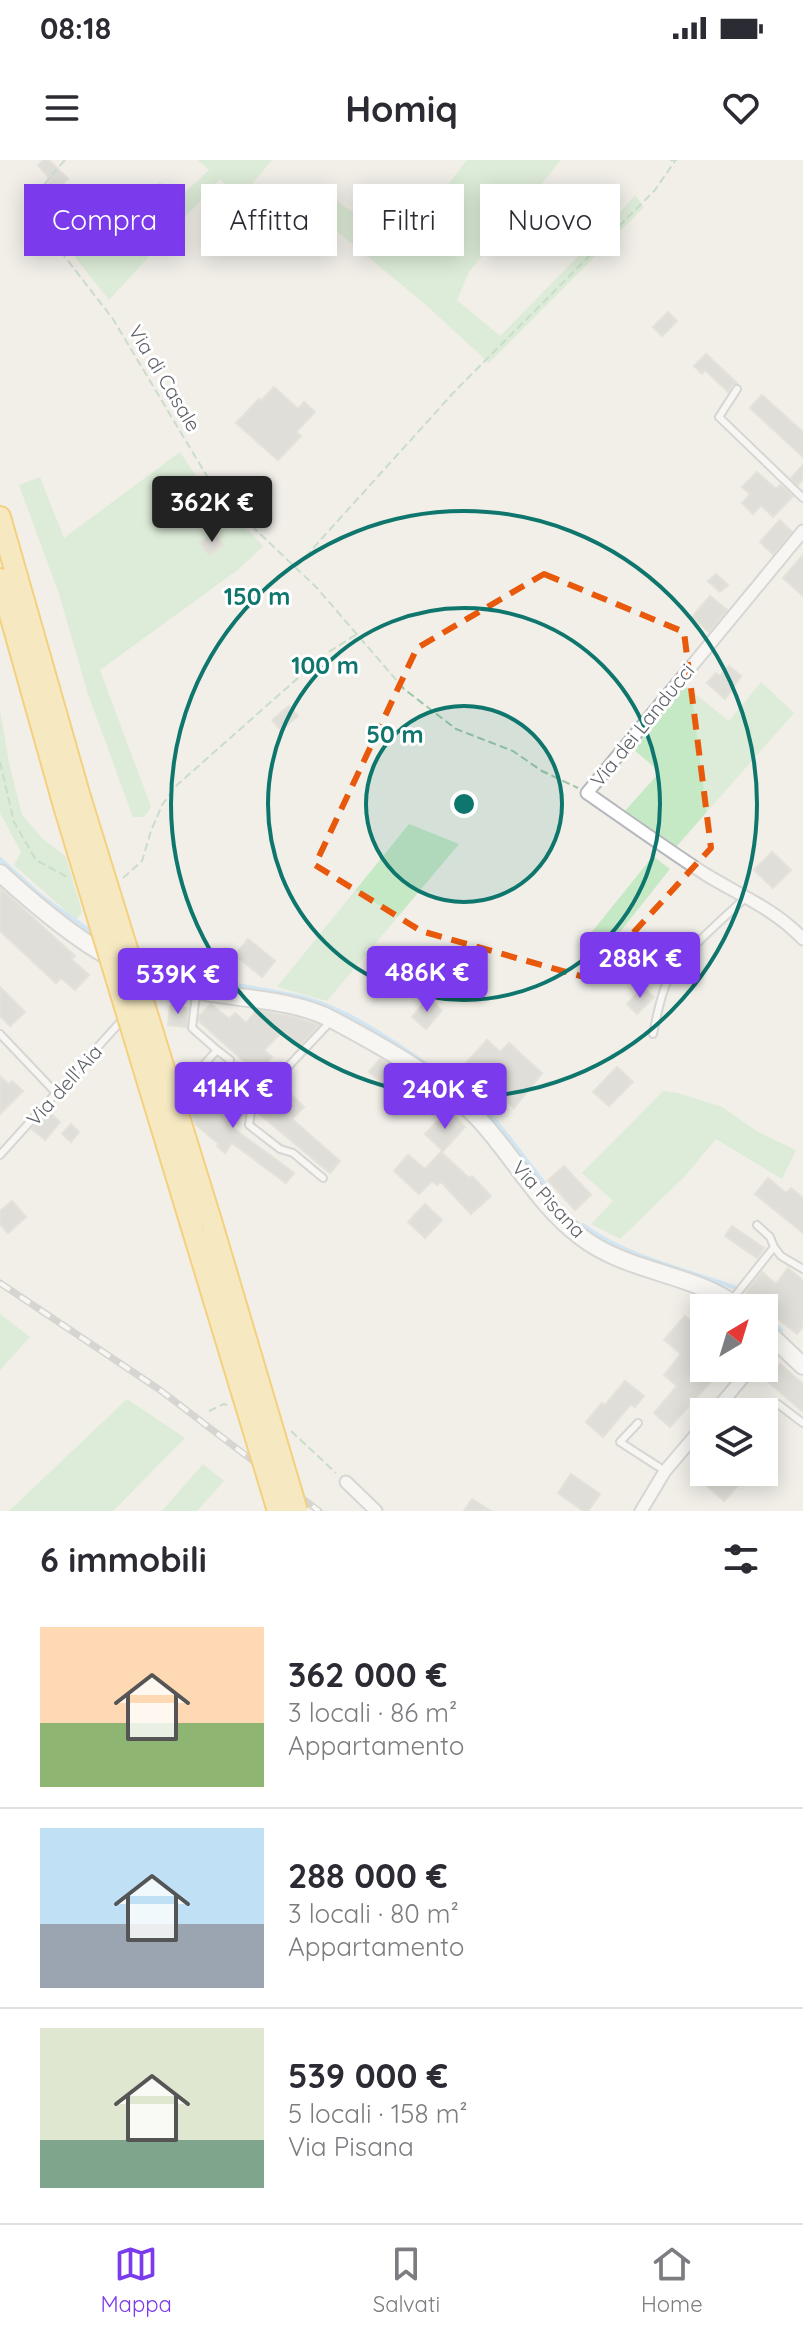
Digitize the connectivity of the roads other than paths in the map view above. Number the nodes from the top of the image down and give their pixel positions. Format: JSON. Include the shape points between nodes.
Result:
{"nodes":[{"id":1,"x":737,"y":389,"type":"dead end"},
{"id":2,"x":803,"y":498,"type":"edge"},
{"id":3,"x":0,"y":517,"type":"edge"},
{"id":4,"x":803,"y":531,"type":"edge"},
{"id":5,"x":0,"y":579,"type":"edge"},
{"id":6,"x":72,"y":802,"type":"junction"},
{"id":7,"x":0,"y":873,"type":"edge"},
{"id":8,"x":745,"y":898,"type":"junction"},
{"id":9,"x":803,"y":939,"type":"edge"},
{"id":10,"x":160,"y":981,"type":"junction"},
{"id":11,"x":196,"y":990,"type":"junction"},
{"id":12,"x":141,"y":1001,"type":"dead end"},
{"id":13,"x":131,"y":1011,"type":"dead end"},
{"id":14,"x":333,"y":1019,"type":"junction"},
{"id":15,"x":0,"y":1034,"type":"edge"},
{"id":16,"x":653,"y":1034,"type":"dead end"},
{"id":17,"x":217,"y":1050,"type":"junction"},
{"id":18,"x":230,"y":1060,"type":"dead end"},
{"id":19,"x":195,"y":1075,"type":"dead end"},
{"id":20,"x":57,"y":1094,"type":"junction"},
{"id":21,"x":0,"y":1155,"type":"edge"},
{"id":22,"x":323,"y":1178,"type":"dead end"},
{"id":23,"x":757,"y":1225,"type":"dead end"},
{"id":24,"x":774,"y":1247,"type":"junction"},
{"id":25,"x":803,"y":1269,"type":"edge"},
{"id":26,"x":714,"y":1294,"type":"edge"},
{"id":27,"x":742,"y":1294,"type":"edge"},
{"id":28,"x":778,"y":1340,"type":"edge"},
{"id":29,"x":801,"y":1359,"type":"edge"},
{"id":30,"x":739,"y":1382,"type":"edge"},
{"id":31,"x":726,"y":1398,"type":"edge"},
{"id":32,"x":778,"y":1404,"type":"dead end"},
{"id":33,"x":638,"y":1423,"type":"dead end"},
{"id":34,"x":803,"y":1423,"type":"edge"},
{"id":35,"x":690,"y":1442,"type":"edge"},
{"id":36,"x":665,"y":1471,"type":"junction"},
{"id":37,"x":346,"y":1482,"type":"dead end"},
{"id":38,"x":278,"y":1511,"type":"edge"},
{"id":39,"x":297,"y":1511,"type":"edge"},
{"id":40,"x":376,"y":1511,"type":"edge"},
{"id":41,"x":641,"y":1511,"type":"edge"}],
"edges":[{"from":1,"to":2,"type":"lane","via":[[719,417]]},
{"from":3,"to":6,"type":"highway"},
{"from":4,"to":8,"type":"street","name":"Via dei Landucci","via":[[587,793]]},
{"from":5,"to":6,"type":"highway"},
{"from":6,"to":38,"type":"highway","bridge":true},
{"from":6,"to":39,"type":"highway","bridge":true,"via":[[212,1224]]},
{"from":7,"to":10,"type":"main road","name":"Via Pisana","via":[[70,933]]},
{"from":8,"to":9,"type":"street","name":"Via dei Landucci","via":[[764,906]]},
{"from":8,"to":16,"type":"lane","via":[[669,979]]},
{"from":10,"to":11,"type":"main road","name":"Via Pisana"},
{"from":10,"to":12,"type":"lane"},
{"from":11,"to":14,"type":"main road","name":"Via Pisana","via":[[304,1008]]},
{"from":11,"to":17,"type":"lane","via":[[192,1028]]},
{"from":13,"to":20,"type":"lane","name":"Via dell'Aia"},
{"from":14,"to":22,"type":"lane","via":[[252,1105],[249,1125]]},
{"from":14,"to":26,"type":"main road","name":"Via Pisana","via":[[465,1106],[554,1211],[590,1244],[619,1260]]},
{"from":15,"to":20,"type":"lane"},
{"from":17,"to":18,"type":"lane"},
{"from":17,"to":19,"type":"lane"},
{"from":20,"to":21,"type":"lane","name":"Via dell'Aia"},
{"from":23,"to":24,"type":"lane"},
{"from":24,"to":25,"type":"lane"},
{"from":24,"to":27,"type":"lane"},
{"from":28,"to":29,"type":"main road"},
{"from":30,"to":31,"type":"street"},
{"from":32,"to":34,"type":"lane"},
{"from":33,"to":36,"type":"lane","via":[[620,1442]]},
{"from":35,"to":36,"type":"street"},
{"from":36,"to":41,"type":"street"},
{"from":37,"to":40,"type":"street"}]}
